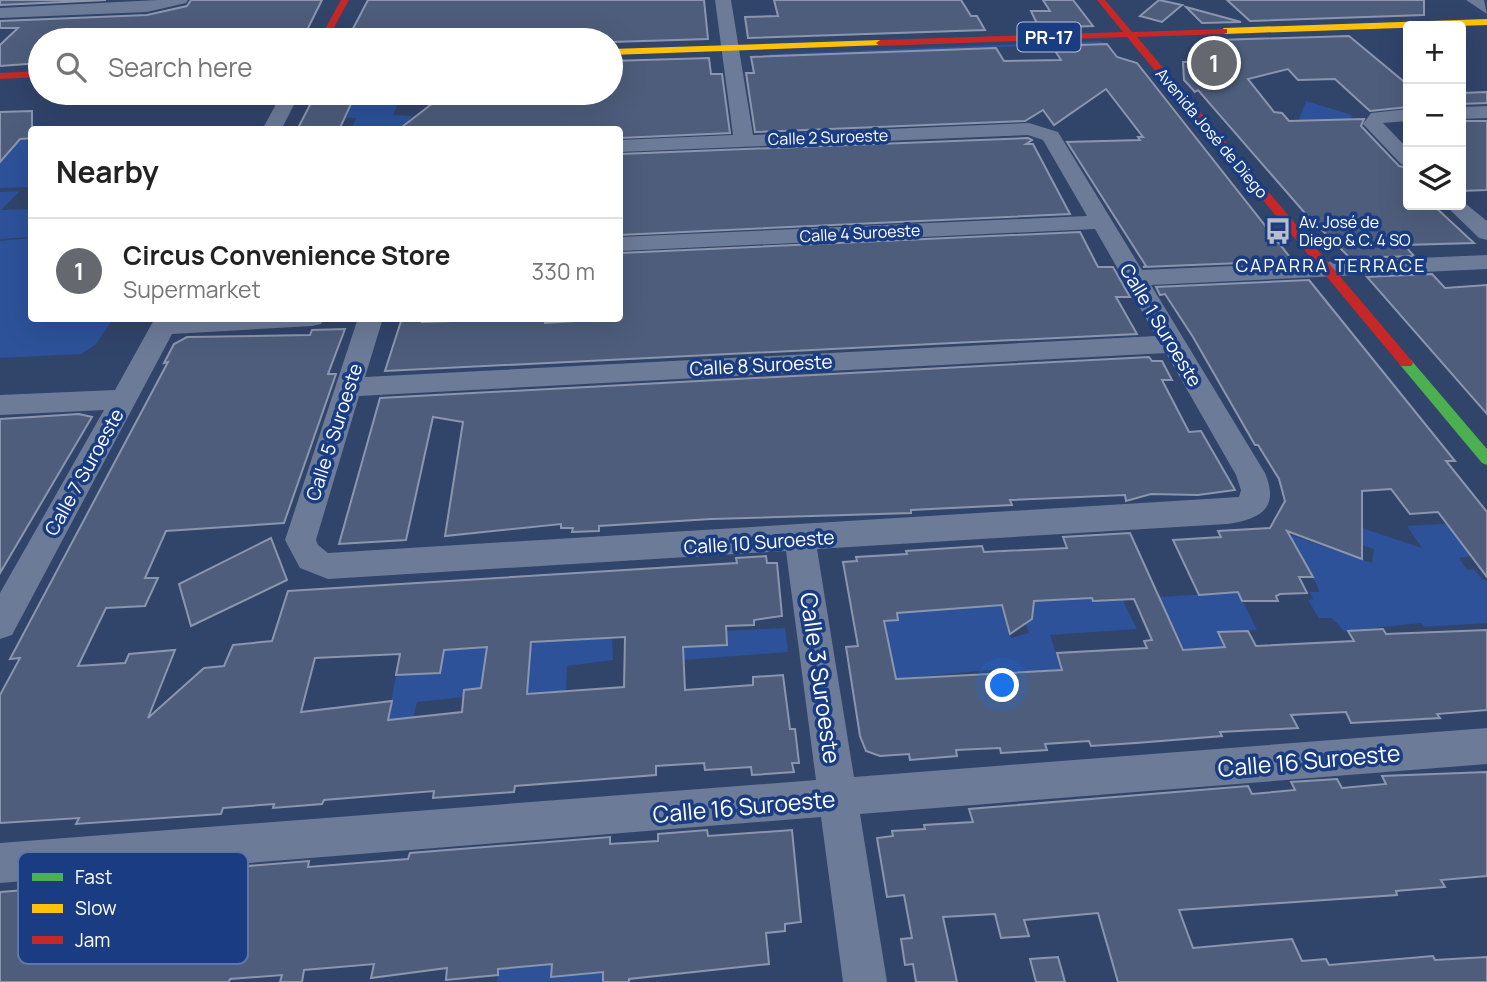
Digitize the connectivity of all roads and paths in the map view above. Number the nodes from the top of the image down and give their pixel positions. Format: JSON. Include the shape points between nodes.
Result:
{"nodes":[{"id":1,"x":180,"y":0,"type":"edge"},
{"id":2,"x":345,"y":0,"type":"edge"},
{"id":3,"x":723,"y":0,"type":"edge"},
{"id":4,"x":1101,"y":0,"type":"edge"},
{"id":5,"x":1474,"y":0,"type":"edge"},
{"id":6,"x":58,"y":5,"type":"edge"},
{"id":7,"x":1487,"y":9,"type":"edge"},
{"id":8,"x":0,"y":13,"type":"edge"},
{"id":9,"x":1487,"y":22,"type":"edge"},
{"id":10,"x":330,"y":28,"type":"edge"},
{"id":11,"x":1130,"y":35,"type":"junction"},
{"id":12,"x":1487,"y":37,"type":"edge"},
{"id":13,"x":1466,"y":38,"type":"edge"},
{"id":14,"x":1403,"y":40,"type":"edge"},
{"id":15,"x":1141,"y":49,"type":"junction"},
{"id":16,"x":623,"y":52,"type":"edge"},
{"id":17,"x":732,"y":56,"type":"junction"},
{"id":18,"x":623,"y":67,"type":"edge"},
{"id":19,"x":28,"y":74,"type":"edge"},
{"id":20,"x":0,"y":75,"type":"edge"},
{"id":21,"x":28,"y":90,"type":"edge"},
{"id":22,"x":0,"y":91,"type":"edge"},
{"id":23,"x":285,"y":105,"type":"edge"},
{"id":24,"x":1487,"y":112,"type":"edge"},
{"id":25,"x":1466,"y":113,"type":"edge"},
{"id":26,"x":1403,"y":115,"type":"edge"},
{"id":27,"x":273,"y":126,"type":"edge"},
{"id":28,"x":1036,"y":130,"type":"joint"},
{"id":29,"x":744,"y":141,"type":"junction"},
{"id":30,"x":623,"y":146,"type":"edge"},
{"id":31,"x":1403,"y":155,"type":"edge"},
{"id":32,"x":1487,"y":204,"type":"edge"},
{"id":33,"x":1466,"y":205,"type":"edge"},
{"id":34,"x":1462,"y":210,"type":"edge"},
{"id":35,"x":1100,"y":222,"type":"junction"},
{"id":36,"x":1487,"y":233,"type":"edge"},
{"id":37,"x":623,"y":244,"type":"edge"},
{"id":38,"x":1487,"y":262,"type":"edge"},
{"id":39,"x":1327,"y":269,"type":"junction"},
{"id":40,"x":1133,"y":278,"type":"junction"},
{"id":41,"x":165,"y":322,"type":"edge"},
{"id":42,"x":370,"y":322,"type":"edge"},
{"id":43,"x":1173,"y":344,"type":"junction"},
{"id":44,"x":350,"y":387,"type":"junction"},
{"id":45,"x":124,"y":399,"type":"junction"},
{"id":46,"x":0,"y":405,"type":"edge"},
{"id":47,"x":1487,"y":459,"type":"edge"},
{"id":48,"x":1227,"y":512,"type":"joint"},
{"id":49,"x":800,"y":539,"type":"junction"},
{"id":50,"x":300,"y":545,"type":"joint"},
{"id":51,"x":10,"y":588,"type":"edge"},
{"id":52,"x":0,"y":624,"type":"edge"},
{"id":53,"x":1487,"y":746,"type":"edge"},
{"id":54,"x":838,"y":798,"type":"junction"},
{"id":55,"x":142,"y":852,"type":"edge"},
{"id":56,"x":18,"y":862,"type":"edge"},
{"id":57,"x":0,"y":863,"type":"edge"},
{"id":58,"x":866,"y":982,"type":"edge"}],
"edges":[{"from":1,"to":6,"type":"street","via":[[147,7]]},
{"from":2,"to":10,"type":"main road"},
{"from":3,"to":17,"type":"street"},
{"from":4,"to":11,"type":"main road","name":"Avenida José de Diego"},
{"from":5,"to":7,"type":"street"},
{"from":6,"to":8,"type":"street"},
{"from":9,"to":11,"type":"main road","number":"PR-17"},
{"from":11,"to":15,"type":"main road","name":"Avenida José de Diego"},
{"from":11,"to":17,"type":"main road","number":"PR-17"},
{"from":12,"to":13,"type":"main road"},
{"from":14,"to":15,"type":"main road","number":"PR-17"},
{"from":15,"to":17,"type":"main road","number":"PR-17"},
{"from":15,"to":39,"type":"main road","name":"Avenida José de Diego"},
{"from":16,"to":17,"type":"main road","number":"PR-17"},
{"from":17,"to":18,"type":"main road","number":"PR-17"},
{"from":17,"to":29,"type":"street"},
{"from":19,"to":20,"type":"main road"},
{"from":21,"to":22,"type":"main road"},
{"from":23,"to":27,"type":"street"},
{"from":24,"to":25,"type":"street"},
{"from":26,"to":31,"type":"street","via":[[1378,117],[1373,123]]},
{"from":28,"to":29,"type":"street","name":"Calle 2 Suroeste"},
{"from":28,"to":35,"type":"street","name":"Calle 1 Suroeste","via":[[1054,139]]},
{"from":29,"to":30,"type":"street","name":"Calle 2 Suroeste"},
{"from":32,"to":33,"type":"street"},
{"from":34,"to":36,"type":"street"},
{"from":35,"to":37,"type":"street","name":"Calle 4 Suroeste"},
{"from":35,"to":40,"type":"street","name":"Calle 1 Suroeste"},
{"from":38,"to":39,"type":"street"},
{"from":39,"to":40,"type":"street"},
{"from":39,"to":47,"type":"main road","name":"Avenida José de Diego"},
{"from":40,"to":43,"type":"street","name":"Calle 1 Suroeste"},
{"from":41,"to":45,"type":"street","name":"Calle 7 Suroeste"},
{"from":42,"to":44,"type":"street","name":"Calle 5 Suroeste"},
{"from":43,"to":44,"type":"street","name":"Calle 8 Suroeste"},
{"from":43,"to":48,"type":"street","name":"Calle 1 Suroeste","via":[[1256,488],[1253,504]]},
{"from":44,"to":50,"type":"street","name":"Calle 5 Suroeste","via":[[300,533]]},
{"from":45,"to":46,"type":"street"},
{"from":45,"to":51,"type":"street","name":"Calle 7 Suroeste"},
{"from":48,"to":49,"type":"street","name":"Calle 10 Suroeste"},
{"from":49,"to":50,"type":"street","name":"Calle 10 Suroeste","via":[[345,567],[316,562]]},
{"from":49,"to":54,"type":"street","name":"Calle 3 Suroeste"},
{"from":51,"to":52,"type":"street","name":"Calle 7 Suroeste"},
{"from":53,"to":54,"type":"street","name":"Calle 16 Suroeste"},
{"from":54,"to":55,"type":"street","name":"Calle 16 Suroeste"},
{"from":54,"to":58,"type":"street","name":"Calle 3 Suroeste"},
{"from":56,"to":57,"type":"street","name":"Calle 16 Suroeste"}]}
